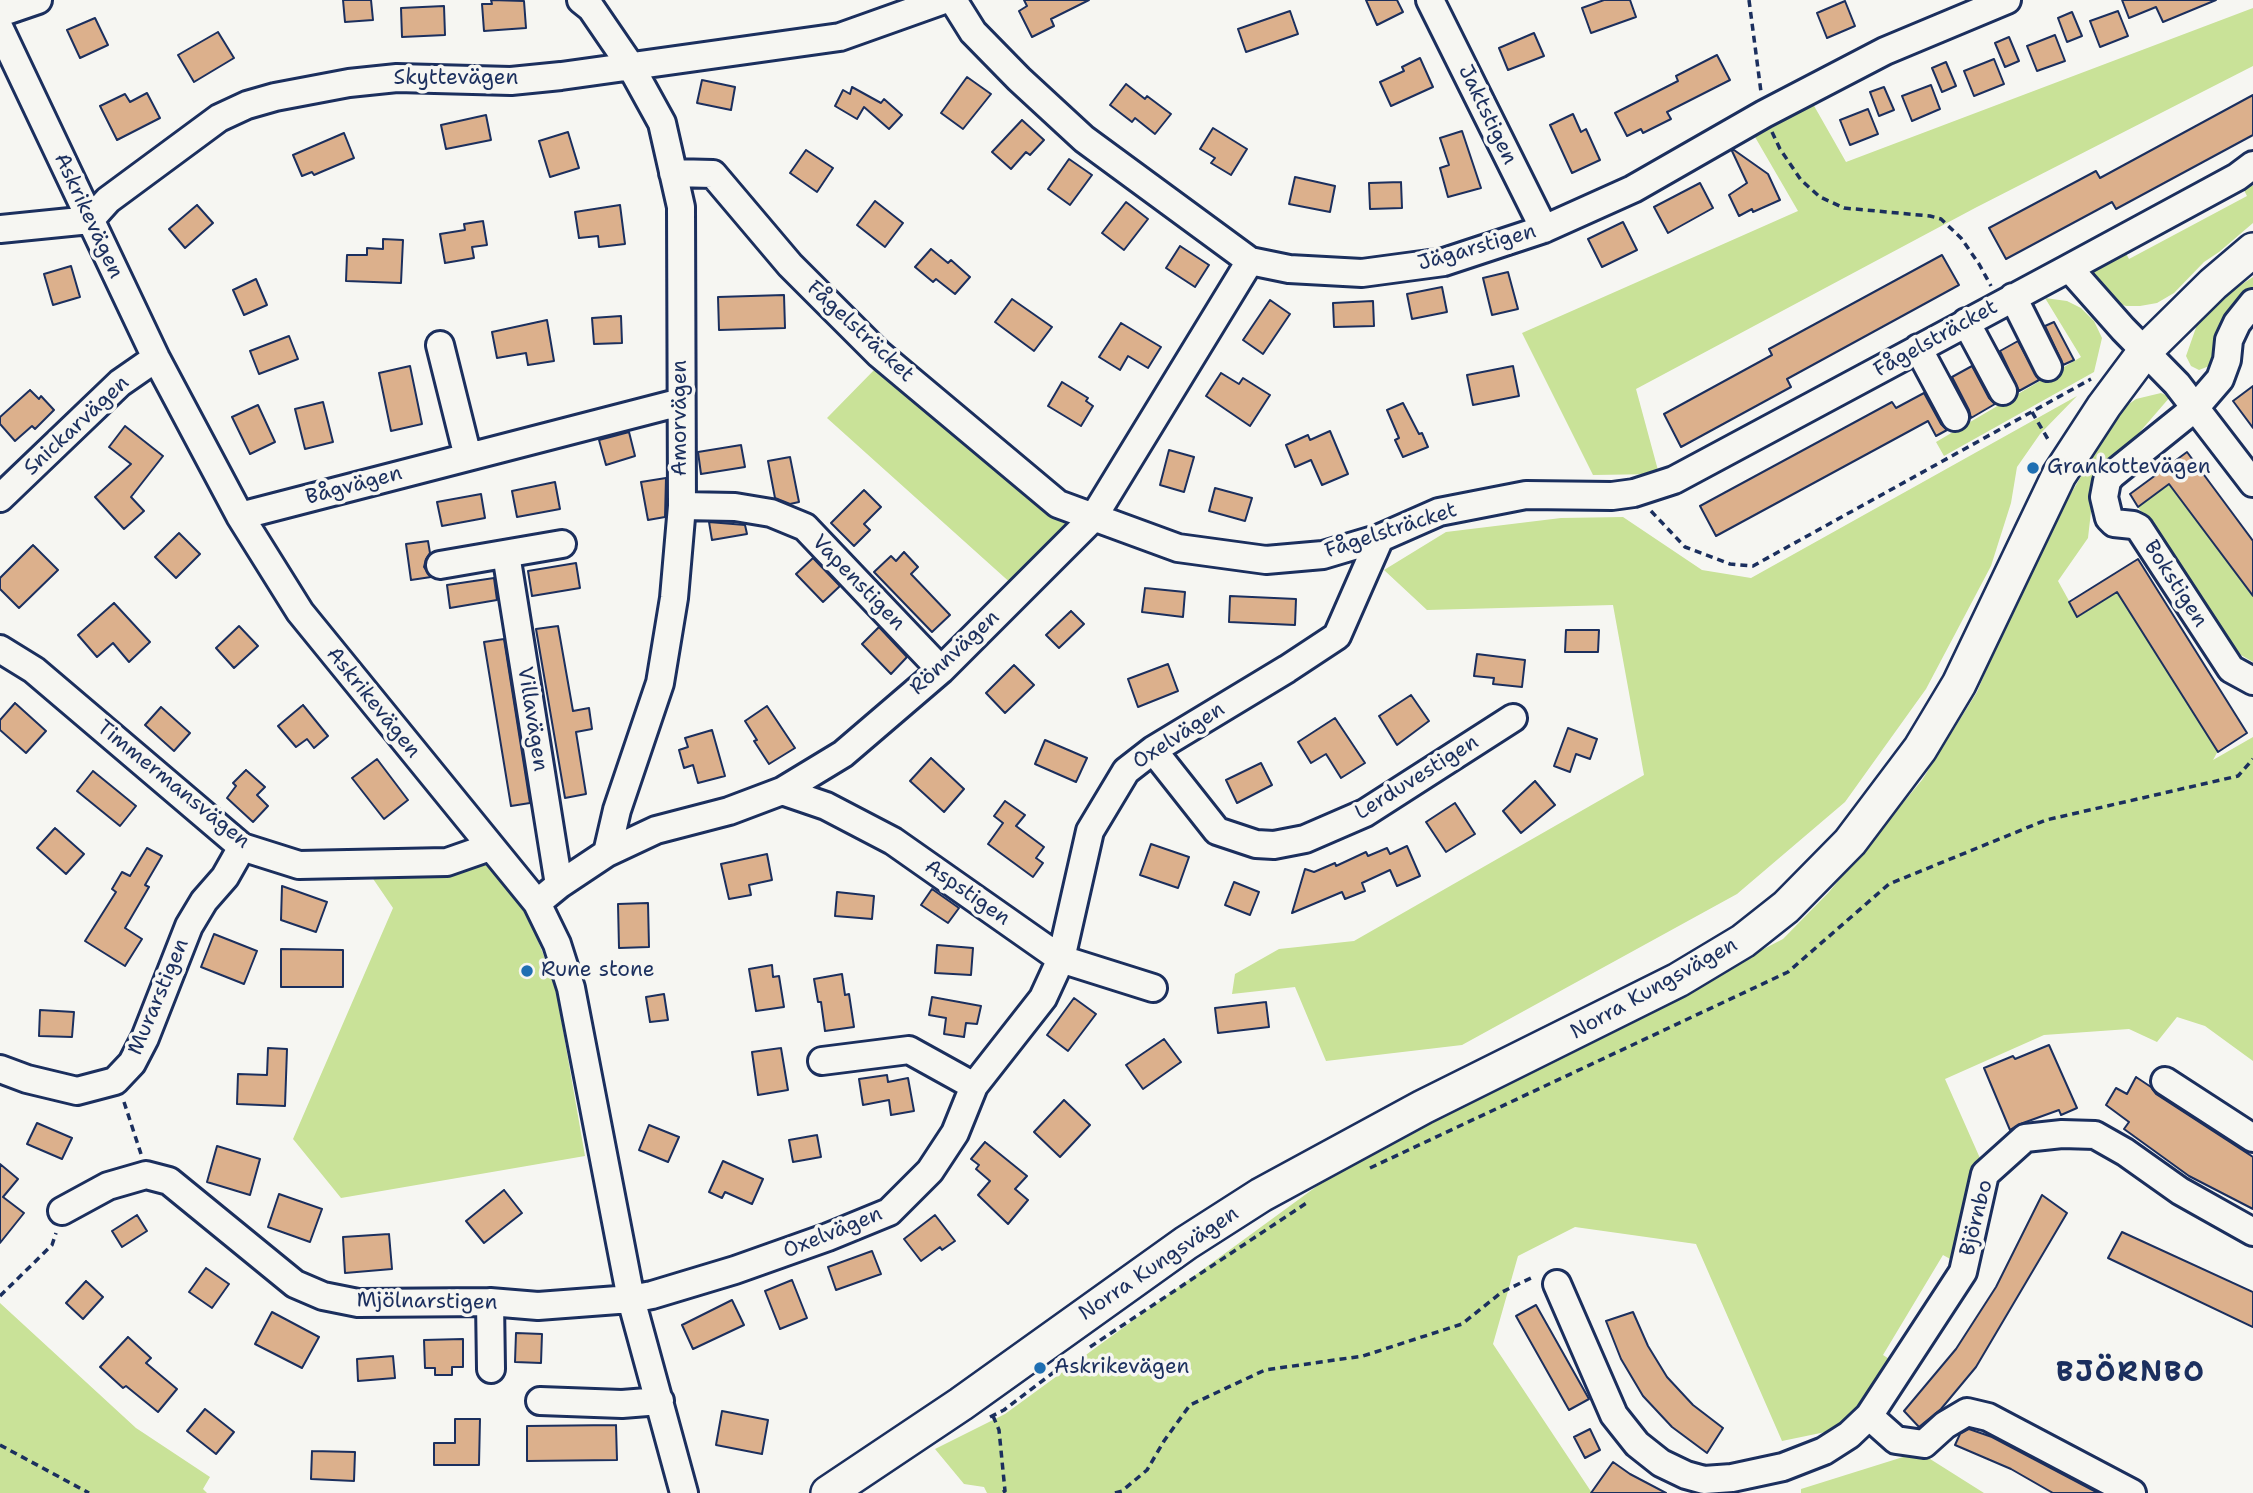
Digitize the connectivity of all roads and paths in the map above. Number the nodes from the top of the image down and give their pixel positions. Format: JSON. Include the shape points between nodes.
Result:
{"nodes":[{"id":1,"x":38,"y":0,"type":"edge"},
{"id":2,"x":581,"y":0,"type":"edge"},
{"id":3,"x":944,"y":0,"type":"edge"},
{"id":4,"x":953,"y":0,"type":"edge"},
{"id":5,"x":1430,"y":0,"type":"edge"},
{"id":6,"x":1749,"y":0,"type":"edge"},
{"id":7,"x":2007,"y":0,"type":"edge"},
{"id":8,"x":0,"y":13,"type":"edge"},
{"id":9,"x":0,"y":29,"type":"edge"},
{"id":10,"x":631,"y":65,"type":"junction"},
{"id":11,"x":1764,"y":114,"type":"junction"},
{"id":12,"x":2253,"y":164,"type":"edge"},
{"id":13,"x":673,"y":173,"type":"junction"},
{"id":14,"x":90,"y":220,"type":"junction"},
{"id":15,"x":0,"y":229,"type":"edge"},
{"id":16,"x":1544,"y":229,"type":"junction"},
{"id":17,"x":2253,"y":250,"type":"edge"},
{"id":18,"x":1250,"y":261,"type":"junction"},
{"id":19,"x":2069,"y":268,"type":"junction"},
{"id":20,"x":2006,"y":300,"type":"junction"},
{"id":21,"x":2253,"y":303,"type":"edge"},
{"id":22,"x":1966,"y":322,"type":"junction"},
{"id":23,"x":440,"y":345,"type":"dead end"},
{"id":24,"x":1918,"y":348,"type":"junction"},
{"id":25,"x":2146,"y":351,"type":"junction"},
{"id":26,"x":156,"y":358,"type":"junction"},
{"id":27,"x":2048,"y":367,"type":"dead end"},
{"id":28,"x":2096,"y":377,"type":"dead end"},
{"id":29,"x":2003,"y":391,"type":"dead end"},
{"id":30,"x":681,"y":402,"type":"junction"},
{"id":31,"x":2195,"y":408,"type":"junction"},
{"id":32,"x":2032,"y":412,"type":"junction"},
{"id":33,"x":1955,"y":417,"type":"dead end"},
{"id":34,"x":2049,"y":441,"type":"dead end"},
{"id":35,"x":468,"y":457,"type":"junction"},
{"id":36,"x":2253,"y":484,"type":"edge"},
{"id":37,"x":1634,"y":493,"type":"junction"},
{"id":38,"x":0,"y":498,"type":"edge"},
{"id":39,"x":682,"y":506,"type":"junction"},
{"id":40,"x":240,"y":516,"type":"junction"},
{"id":41,"x":1093,"y":518,"type":"junction"},
{"id":42,"x":1380,"y":538,"type":"junction"},
{"id":43,"x":562,"y":544,"type":"dead end"},
{"id":44,"x":506,"y":554,"type":"junction"},
{"id":45,"x":440,"y":565,"type":"dead end"},
{"id":46,"x":0,"y":649,"type":"edge"},
{"id":47,"x":941,"y":670,"type":"junction"},
{"id":48,"x":2253,"y":681,"type":"edge"},
{"id":49,"x":1513,"y":718,"type":"dead end"},
{"id":50,"x":1153,"y":750,"type":"junction"},
{"id":51,"x":2253,"y":760,"type":"edge"},
{"id":52,"x":782,"y":791,"type":"junction"},
{"id":53,"x":242,"y":847,"type":"junction"},
{"id":54,"x":490,"y":847,"type":"junction"},
{"id":55,"x":607,"y":853,"type":"junction"},
{"id":56,"x":559,"y":885,"type":"junction"},
{"id":57,"x":537,"y":903,"type":"junction"},
{"id":58,"x":1061,"y":959,"type":"junction"},
{"id":59,"x":1153,"y":988,"type":"dead end"},
{"id":60,"x":822,"y":1061,"type":"dead end"},
{"id":61,"x":0,"y":1069,"type":"edge"},
{"id":62,"x":115,"y":1081,"type":"junction"},
{"id":63,"x":2165,"y":1081,"type":"dead end"},
{"id":64,"x":974,"y":1086,"type":"junction"},
{"id":65,"x":137,"y":1138,"type":"dead end"},
{"id":66,"x":2253,"y":1138,"type":"edge"},
{"id":67,"x":1358,"y":1173,"type":"dead end"},
{"id":68,"x":1310,"y":1200,"type":"dead end"},
{"id":69,"x":62,"y":1211,"type":"joint"},
{"id":70,"x":2253,"y":1232,"type":"edge"},
{"id":71,"x":1557,"y":1284,"type":"joint"},
{"id":72,"x":0,"y":1296,"type":"edge"},
{"id":73,"x":631,"y":1299,"type":"junction"},
{"id":74,"x":490,"y":1302,"type":"junction"},
{"id":75,"x":1083,"y":1351,"type":"dead end"},
{"id":76,"x":1073,"y":1359,"type":"dead end"},
{"id":77,"x":491,"y":1370,"type":"dead end"},
{"id":78,"x":540,"y":1401,"type":"dead end"},
{"id":79,"x":660,"y":1401,"type":"junction"},
{"id":80,"x":993,"y":1416,"type":"junction"},
{"id":81,"x":1868,"y":1416,"type":"junction"},
{"id":82,"x":982,"y":1420,"type":"dead end"},
{"id":83,"x":0,"y":1445,"type":"edge"},
{"id":84,"x":679,"y":1489,"type":"edge"},
{"id":85,"x":1006,"y":1492,"type":"edge"},
{"id":86,"x":89,"y":1493,"type":"edge"},
{"id":87,"x":828,"y":1493,"type":"edge"},
{"id":88,"x":1115,"y":1493,"type":"edge"},
{"id":89,"x":2132,"y":1493,"type":"edge"}],
"edges":[{"from":1,"to":8,"type":"street"},
{"from":2,"to":10,"type":"street","name":"Amorvägen"},
{"from":3,"to":10,"type":"street","name":"Skyttevägen","via":[[840,37]]},
{"from":4,"to":18,"type":"street","name":"Jägarstigen","via":[[973,32],[1084,139]]},
{"from":5,"to":16,"type":"street","name":"Jaktstigen"},
{"from":6,"to":11,"type":"path"},
{"from":7,"to":11,"type":"street","name":"Jägarstigen","via":[[1885,51]]},
{"from":9,"to":14,"type":"street","name":"Askrikevägen"},
{"from":10,"to":13,"type":"street","name":"Amorvägen","via":[[662,123]]},
{"from":10,"to":14,"type":"street","name":"Skyttevägen","via":[[511,80],[397,78],[349,83],[247,105],[219,118],[108,200]]},
{"from":11,"to":16,"type":"street","name":"Jägarstigen","via":[[1633,189]]},
{"from":11,"to":20,"type":"path","via":[[1780,149],[1801,180],[1820,197],[1844,208],[1941,219],[1961,238]]},
{"from":12,"to":19,"type":"street","name":"Fågelsträcket"},
{"from":13,"to":30,"type":"street","name":"Amorvägen","via":[[681,207]]},
{"from":13,"to":41,"type":"street","name":"Fågelsträcket","via":[[713,174],[790,265],[879,354],[1058,504]]},
{"from":14,"to":15,"type":"street"},
{"from":14,"to":26,"type":"street","name":"Askrikevägen"},
{"from":16,"to":18,"type":"street","name":"Jägarstigen","via":[[1444,262],[1402,269],[1324,272]]},
{"from":17,"to":25,"type":"main road","name":"Norra Kungsvägen"},
{"from":18,"to":41,"type":"street","name":"Rönnvägen"},
{"from":19,"to":20,"type":"street","name":"Fågelsträcket"},
{"from":19,"to":25,"type":"street"},
{"from":20,"to":22,"type":"street","name":"Fågelsträcket"},
{"from":20,"to":27,"type":"street"},
{"from":21,"to":31,"type":"street","name":"Bokstigen","via":[[2229,340],[2220,379]]},
{"from":22,"to":24,"type":"street","name":"Fågelsträcket"},
{"from":22,"to":29,"type":"street"},
{"from":23,"to":35,"type":"street"},
{"from":24,"to":33,"type":"street"},
{"from":24,"to":37,"type":"street","name":"Fågelsträcket","via":[[1674,480]]},
{"from":25,"to":31,"type":"street"},
{"from":25,"to":87,"type":"main road","name":"Norra Kungsvägen","via":[[2059,475],[1959,684],[1920,749],[1850,842],[1786,906],[1743,941],[1678,980],[1423,1107],[1261,1195]]},
{"from":26,"to":38,"type":"street","name":"Snickarvägen","via":[[120,383]]},
{"from":26,"to":40,"type":"street","name":"Askrikevägen"},
{"from":28,"to":32,"type":"path"},
{"from":30,"to":35,"type":"street","name":"Bågvägen"},
{"from":30,"to":39,"type":"street","name":"Amorvägen"},
{"from":31,"to":36,"type":"street"},
{"from":31,"to":48,"type":"street","name":"Bokstigen","via":[[2112,475],[2104,505],[2114,523],[2139,528],[2231,669]]},
{"from":32,"to":34,"type":"path"},
{"from":32,"to":37,"type":"path","via":[[1753,566],[1730,564],[1685,547]]},
{"from":35,"to":40,"type":"street","name":"Bågvägen"},
{"from":37,"to":42,"type":"street","name":"Fågelsträcket","via":[[1526,495],[1439,512]]},
{"from":39,"to":47,"type":"street","name":"Vapenstigen","via":[[771,513],[805,527]]},
{"from":39,"to":55,"type":"street","name":"Amorvägen","via":[[660,683]]},
{"from":40,"to":54,"type":"street","name":"Askrikevägen","via":[[300,612]]},
{"from":41,"to":42,"type":"street","name":"Fågelsträcket","via":[[1178,548],[1266,561],[1323,555]]},
{"from":41,"to":47,"type":"street","name":"Rönnvägen"},
{"from":42,"to":50,"type":"street","name":"Oxelvägen","via":[[1337,636]]},
{"from":43,"to":44,"type":"street"},
{"from":44,"to":45,"type":"street"},
{"from":44,"to":56,"type":"street","name":"Villavägen"},
{"from":46,"to":53,"type":"street","name":"Timmermansvägen","via":[[34,670]]},
{"from":47,"to":52,"type":"street","name":"Rönnvägen","via":[[843,754]]},
{"from":49,"to":50,"type":"street","name":"Lerduvestigen","via":[[1365,813],[1305,839],[1274,845],[1217,831]]},
{"from":50,"to":58,"type":"street","name":"Oxelvägen","via":[[1126,771],[1090,831]]},
{"from":51,"to":67,"type":"path","via":[[2238,775],[2046,820],[1889,884],[1788,972]]},
{"from":52,"to":55,"type":"street","name":"Rönnvägen","via":[[656,830]]},
{"from":52,"to":58,"type":"street","name":"Aspstigen","via":[[826,806],[893,841]]},
{"from":53,"to":54,"type":"street","name":"Timmermansvägen","via":[[299,865],[447,862]]},
{"from":53,"to":62,"type":"street","name":"Murarstigen","via":[[189,926],[145,1038],[132,1063]]},
{"from":54,"to":57,"type":"street","name":"Askrikevägen"},
{"from":55,"to":56,"type":"street","name":"Rönnvägen"},
{"from":56,"to":57,"type":"street","name":"Rönnvägen"},
{"from":57,"to":73,"type":"street","name":"Askrikevägen","via":[[571,988]]},
{"from":58,"to":59,"type":"street","name":"Aspstigen"},
{"from":58,"to":64,"type":"street","name":"Oxelvägen","via":[[1043,999]]},
{"from":60,"to":64,"type":"street","via":[[909,1050]]},
{"from":61,"to":62,"type":"street","via":[[77,1091]]},
{"from":62,"to":65,"type":"path"},
{"from":63,"to":66,"type":"street"},
{"from":64,"to":73,"type":"street","name":"Oxelvägen","via":[[955,1133],[930,1171],[888,1212],[735,1270]]},
{"from":68,"to":75,"type":"path"},
{"from":69,"to":72,"type":"path","via":[[52,1245]]},
{"from":69,"to":74,"type":"street","name":"Mjölnarstigen","via":[[107,1186],[146,1175],[169,1181],[295,1284],[323,1296],[358,1303]]},
{"from":70,"to":81,"type":"street","name":"Björnbo","via":[[2095,1135],[2025,1138],[1985,1174],[1964,1272]]},
{"from":71,"to":81,"type":"street","name":"Björnbo","via":[[1614,1415],[1637,1444],[1686,1475],[1704,1480],[1732,1478],[1783,1467],[1824,1451]]},
{"from":71,"to":88,"type":"path","via":[[1531,1278],[1502,1292],[1462,1324],[1363,1356],[1265,1370],[1225,1388],[1191,1405],[1147,1470]]},
{"from":73,"to":74,"type":"street","name":"Mjölnarstigen","via":[[538,1306]]},
{"from":73,"to":79,"type":"street","name":"Askrikevägen"},
{"from":74,"to":77,"type":"street"},
{"from":76,"to":80,"type":"path"},
{"from":78,"to":79,"type":"street"},
{"from":79,"to":84,"type":"street","name":"Askrikevägen"},
{"from":80,"to":82,"type":"path"},
{"from":80,"to":85,"type":"path","via":[[999,1430]]},
{"from":81,"to":89,"type":"street","via":[[1896,1440],[1924,1444],[1967,1412],[1988,1417]]},
{"from":83,"to":86,"type":"path"}]}
